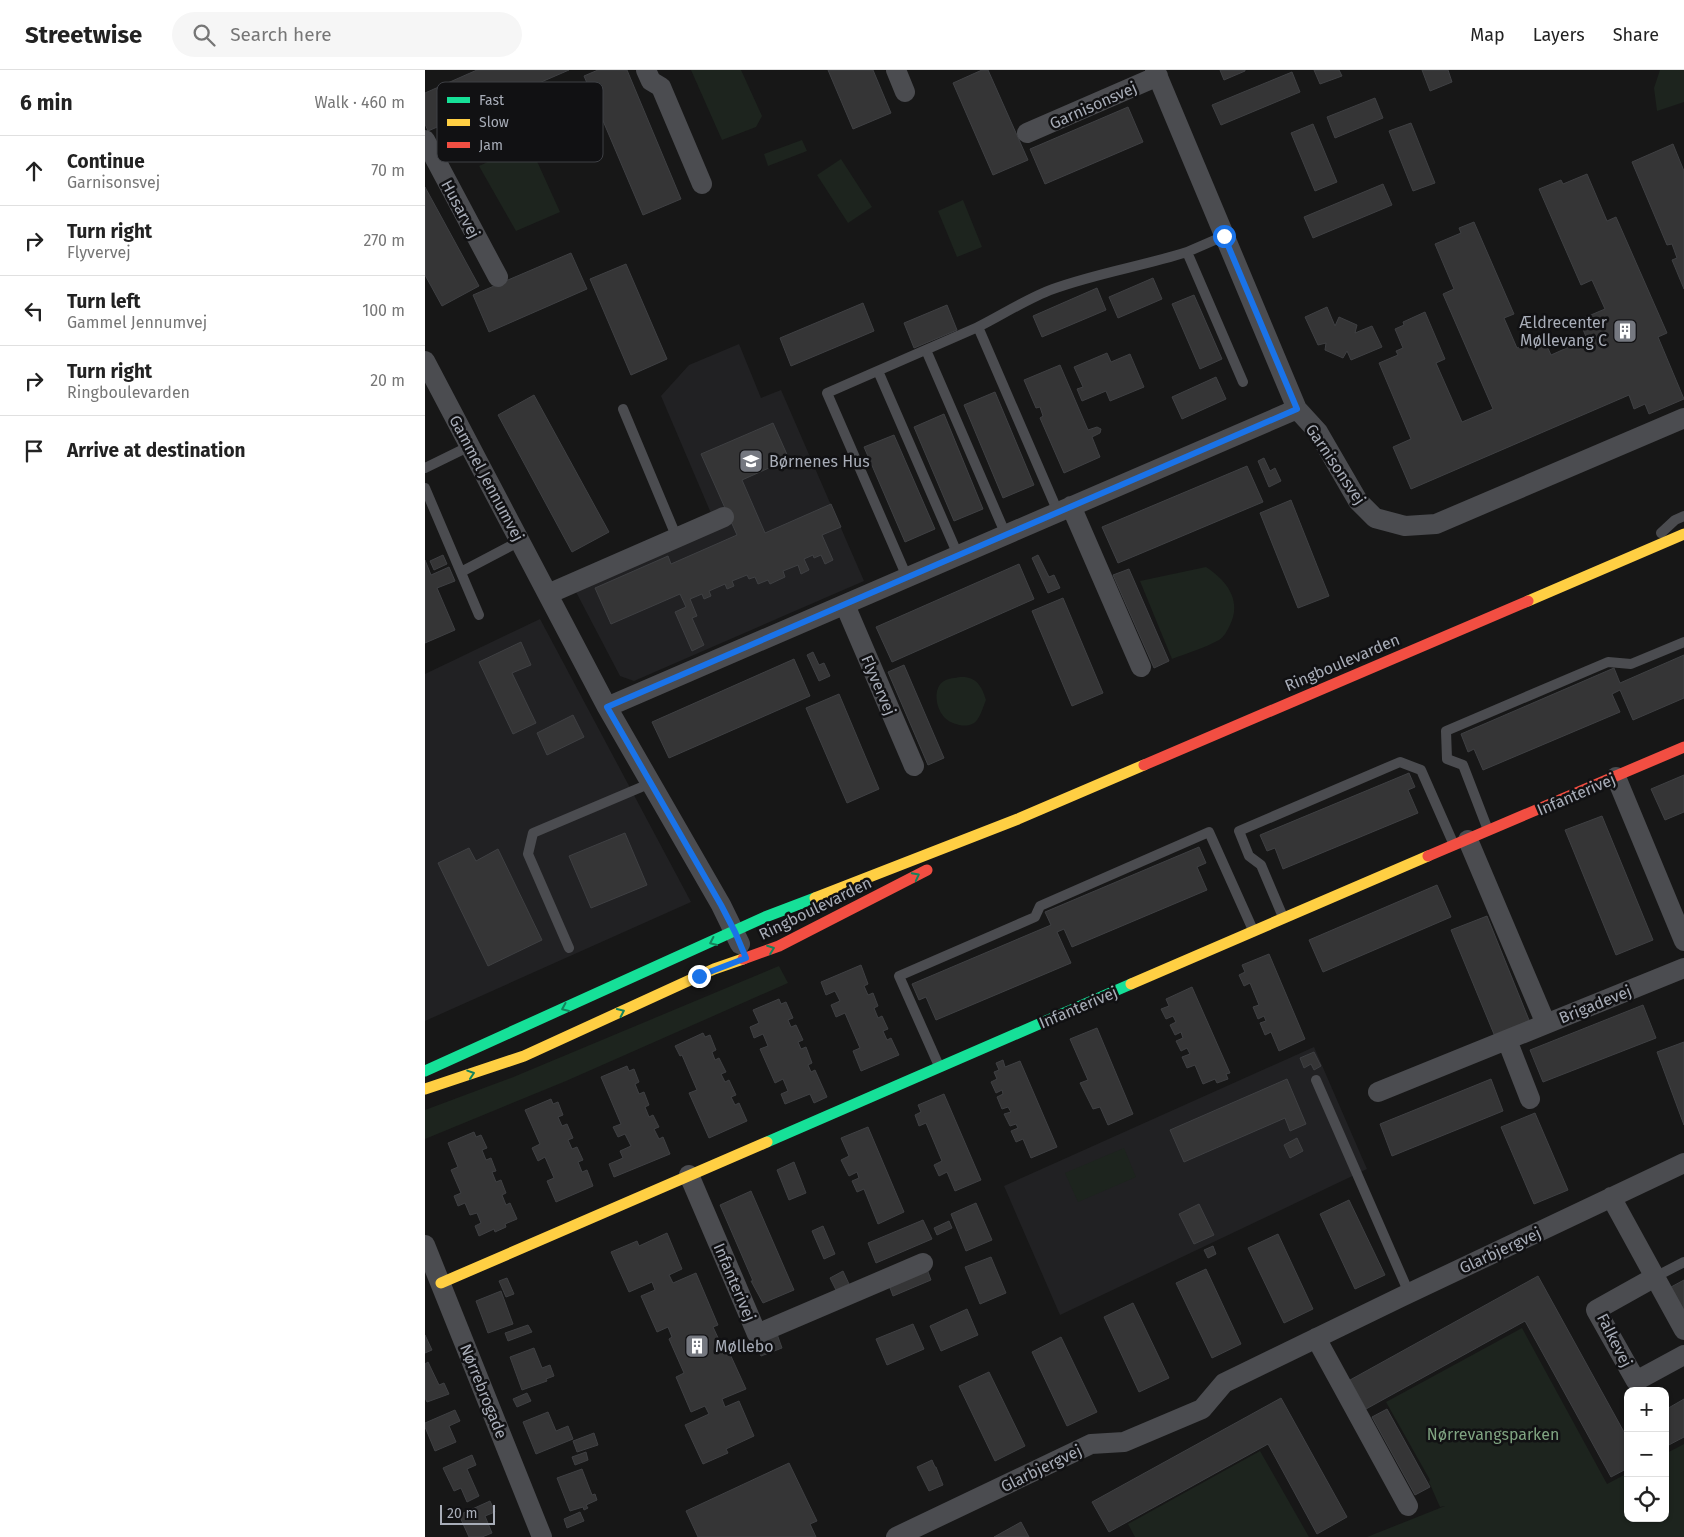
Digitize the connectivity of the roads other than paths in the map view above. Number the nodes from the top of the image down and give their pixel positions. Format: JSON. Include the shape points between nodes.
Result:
{"nodes":[{"id":1,"x":646,"y":70,"type":"edge"},
{"id":2,"x":896,"y":70,"type":"edge"},
{"id":3,"x":1156,"y":73,"type":"edge"},
{"id":4,"x":905,"y":92,"type":"dead end"},
{"id":5,"x":1027,"y":133,"type":"dead end"},
{"id":6,"x":425,"y":140,"type":"edge"},
{"id":7,"x":702,"y":184,"type":"dead end"},
{"id":8,"x":1224,"y":236,"type":"junction"},
{"id":9,"x":1187,"y":252,"type":"junction"},
{"id":10,"x":498,"y":277,"type":"dead end"},
{"id":11,"x":977,"y":327,"type":"junction"},
{"id":12,"x":926,"y":350,"type":"junction"},
{"id":13,"x":425,"y":361,"type":"edge"},
{"id":14,"x":878,"y":371,"type":"junction"},
{"id":15,"x":1243,"y":382,"type":"dead end"},
{"id":16,"x":623,"y":409,"type":"dead end"},
{"id":17,"x":1297,"y":409,"type":"junction"},
{"id":18,"x":1684,"y":418,"type":"edge"},
{"id":19,"x":470,"y":446,"type":"junction"},
{"id":20,"x":425,"y":468,"type":"edge"},
{"id":21,"x":425,"y":488,"type":"edge"},
{"id":22,"x":1065,"y":509,"type":"junction"},
{"id":23,"x":1684,"y":516,"type":"edge"},
{"id":24,"x":724,"y":517,"type":"dead end"},
{"id":25,"x":1683,"y":534,"type":"edge"},
{"id":26,"x":1007,"y":535,"type":"junction"},
{"id":27,"x":677,"y":538,"type":"junction"},
{"id":28,"x":520,"y":541,"type":"junction"},
{"id":29,"x":1644,"y":550,"type":"junction"},
{"id":30,"x":958,"y":555,"type":"junction"},
{"id":31,"x":461,"y":572,"type":"junction"},
{"id":32,"x":907,"y":577,"type":"junction"},
{"id":33,"x":548,"y":594,"type":"junction"},
{"id":34,"x":845,"y":604,"type":"junction"},
{"id":35,"x":479,"y":615,"type":"dead end"},
{"id":36,"x":1684,"y":642,"type":"edge"},
{"id":37,"x":1141,"y":667,"type":"dead end"},
{"id":38,"x":607,"y":707,"type":"junction"},
{"id":39,"x":1684,"y":747,"type":"edge"},
{"id":40,"x":914,"y":766,"type":"dead end"},
{"id":41,"x":1616,"y":777,"type":"junction"},
{"id":42,"x":651,"y":783,"type":"junction"},
{"id":43,"x":1018,"y":819,"type":"junction"},
{"id":44,"x":1489,"y":831,"type":"junction"},
{"id":45,"x":1461,"y":843,"type":"junction"},
{"id":46,"x":959,"y":854,"type":"dead end"},
{"id":47,"x":934,"y":867,"type":"dead end"},
{"id":48,"x":1283,"y":918,"type":"junction"},
{"id":49,"x":1680,"y":921,"type":"edge"},
{"id":50,"x":1254,"y":931,"type":"junction"},
{"id":51,"x":735,"y":932,"type":"junction"},
{"id":52,"x":1684,"y":941,"type":"edge"},
{"id":53,"x":569,"y":948,"type":"dead end"},
{"id":54,"x":746,"y":958,"type":"junction"},
{"id":55,"x":1684,"y":968,"type":"edge"},
{"id":56,"x":1546,"y":1024,"type":"junction"},
{"id":57,"x":1507,"y":1040,"type":"junction"},
{"id":58,"x":939,"y":1067,"type":"junction"},
{"id":59,"x":425,"y":1071,"type":"edge"},
{"id":60,"x":1316,"y":1080,"type":"dead end"},
{"id":61,"x":425,"y":1089,"type":"edge"},
{"id":62,"x":1378,"y":1092,"type":"dead end"},
{"id":63,"x":1530,"y":1099,"type":"dead end"},
{"id":64,"x":1684,"y":1163,"type":"edge"},
{"id":65,"x":689,"y":1175,"type":"junction"},
{"id":66,"x":1611,"y":1197,"type":"junction"},
{"id":67,"x":425,"y":1245,"type":"edge"},
{"id":68,"x":1684,"y":1262,"type":"edge"},
{"id":69,"x":923,"y":1263,"type":"dead end"},
{"id":70,"x":1655,"y":1277,"type":"junction"},
{"id":71,"x":441,"y":1283,"type":"junction"},
{"id":72,"x":1409,"y":1293,"type":"junction"},
{"id":73,"x":1684,"y":1330,"type":"edge"},
{"id":74,"x":1316,"y":1338,"type":"junction"},
{"id":75,"x":1684,"y":1355,"type":"edge"},
{"id":76,"x":1408,"y":1506,"type":"dead end"},
{"id":77,"x":542,"y":1537,"type":"edge"},
{"id":78,"x":896,"y":1537,"type":"edge"}],
"edges":[{"from":1,"to":7,"type":"street","via":[[651,81],[661,87]]},
{"from":2,"to":4,"type":"street"},
{"from":3,"to":5,"type":"street","name":"Garnisonsvej"},
{"from":3,"to":8,"type":"street","name":"Garnisonsvej"},
{"from":6,"to":10,"type":"street","name":"Husarvej"},
{"from":8,"to":9,"type":"lane"},
{"from":8,"to":17,"type":"street","name":"Garnisonsvej"},
{"from":9,"to":11,"type":"lane","via":[[1051,289]]},
{"from":9,"to":15,"type":"lane"},
{"from":11,"to":12,"type":"lane"},
{"from":11,"to":22,"type":"lane"},
{"from":12,"to":14,"type":"lane"},
{"from":12,"to":26,"type":"lane"},
{"from":13,"to":19,"type":"street","name":"Gammel Jennumvej"},
{"from":14,"to":30,"type":"lane"},
{"from":14,"to":32,"type":"lane","via":[[827,393]]},
{"from":16,"to":27,"type":"lane"},
{"from":17,"to":18,"type":"street","name":"Garnisonsvej","via":[[1318,432],[1358,501],[1375,518],[1405,526],[1436,524]]},
{"from":17,"to":22,"type":"street"},
{"from":19,"to":20,"type":"lane"},
{"from":19,"to":28,"type":"street","name":"Gammel Jennumvej"},
{"from":21,"to":31,"type":"lane"},
{"from":22,"to":26,"type":"street"},
{"from":22,"to":37,"type":"street"},
{"from":23,"to":29,"type":"lane","via":[[1675,520]]},
{"from":24,"to":27,"type":"street"},
{"from":25,"to":29,"type":"main road","name":"Ringboulevarden"},
{"from":26,"to":30,"type":"street"},
{"from":27,"to":33,"type":"street"},
{"from":28,"to":31,"type":"lane"},
{"from":28,"to":33,"type":"street","name":"Gammel Jennumvej"},
{"from":29,"to":43,"type":"main road","name":"Ringboulevarden"},
{"from":30,"to":32,"type":"street"},
{"from":31,"to":35,"type":"lane"},
{"from":32,"to":34,"type":"street"},
{"from":33,"to":38,"type":"street","name":"Gammel Jennumvej"},
{"from":34,"to":38,"type":"street"},
{"from":34,"to":40,"type":"street","name":"Flyvervej"},
{"from":36,"to":44,"type":"lane","via":[[1631,664],[1608,662],[1446,731],[1447,759],[1463,765]]},
{"from":38,"to":42,"type":"street","name":"Gammel Jennumvej"},
{"from":39,"to":41,"type":"main road","name":"Infanterivej"},
{"from":41,"to":44,"type":"main road","name":"Infanterivej"},
{"from":41,"to":49,"type":"street"},
{"from":42,"to":51,"type":"street","name":"Gammel Jennumvej"},
{"from":42,"to":53,"type":"lane","via":[[533,833],[528,854]]},
{"from":43,"to":46,"type":"main road","name":"Ringboulevarden"},
{"from":43,"to":51,"type":"main road","name":"Ringboulevarden"},
{"from":44,"to":45,"type":"main road","name":"Infanterivej"},
{"from":45,"to":48,"type":"main road","name":"Infanterivej"},
{"from":45,"to":48,"type":"lane","via":[[1421,770],[1400,762],[1239,831],[1249,856],[1261,865]]},
{"from":45,"to":56,"type":"street"},
{"from":54,"to":47,"type":"main road","name":"Ringboulevarden","one_way":true,"via":[[779,946]]},
{"from":48,"to":50,"type":"main road","name":"Infanterivej"},
{"from":49,"to":52,"type":"street"},
{"from":50,"to":58,"type":"main road","name":"Infanterivej"},
{"from":50,"to":58,"type":"lane","via":[[1209,832],[1040,906],[1035,917],[899,976]]},
{"from":51,"to":54,"type":"street","name":"Gammel Jennumvej"},
{"from":51,"to":59,"type":"main road","name":"Ringboulevarden","one_way":true},
{"from":61,"to":54,"type":"main road","name":"Ringboulevarden","one_way":true,"via":[[524,1056],[714,969]]},
{"from":55,"to":56,"type":"street","name":"Brigadevej"},
{"from":56,"to":57,"type":"street","name":"Brigadevej"},
{"from":57,"to":62,"type":"street","name":"Brigadevej"},
{"from":57,"to":63,"type":"street"},
{"from":58,"to":65,"type":"main road","name":"Infanterivej"},
{"from":60,"to":72,"type":"lane"},
{"from":64,"to":66,"type":"street","name":"Glarbjergvej"},
{"from":65,"to":69,"type":"street","name":"Infanterivej","via":[[757,1334]]},
{"from":65,"to":71,"type":"main road","name":"Infanterivej"},
{"from":66,"to":70,"type":"street"},
{"from":66,"to":72,"type":"street","name":"Glarbjergvej"},
{"from":67,"to":71,"type":"street","name":"Nørrebrogade"},
{"from":68,"to":70,"type":"lane"},
{"from":70,"to":73,"type":"street"},
{"from":70,"to":75,"type":"street","name":"Falkevej","via":[[1597,1310],[1636,1381]]},
{"from":71,"to":77,"type":"street","name":"Nørrebrogade"},
{"from":72,"to":74,"type":"street","name":"Glarbjergvej"},
{"from":74,"to":76,"type":"street"},
{"from":74,"to":78,"type":"street","name":"Glarbjergvej","via":[[1224,1383],[1202,1409],[1124,1442],[1091,1444]]}]}
